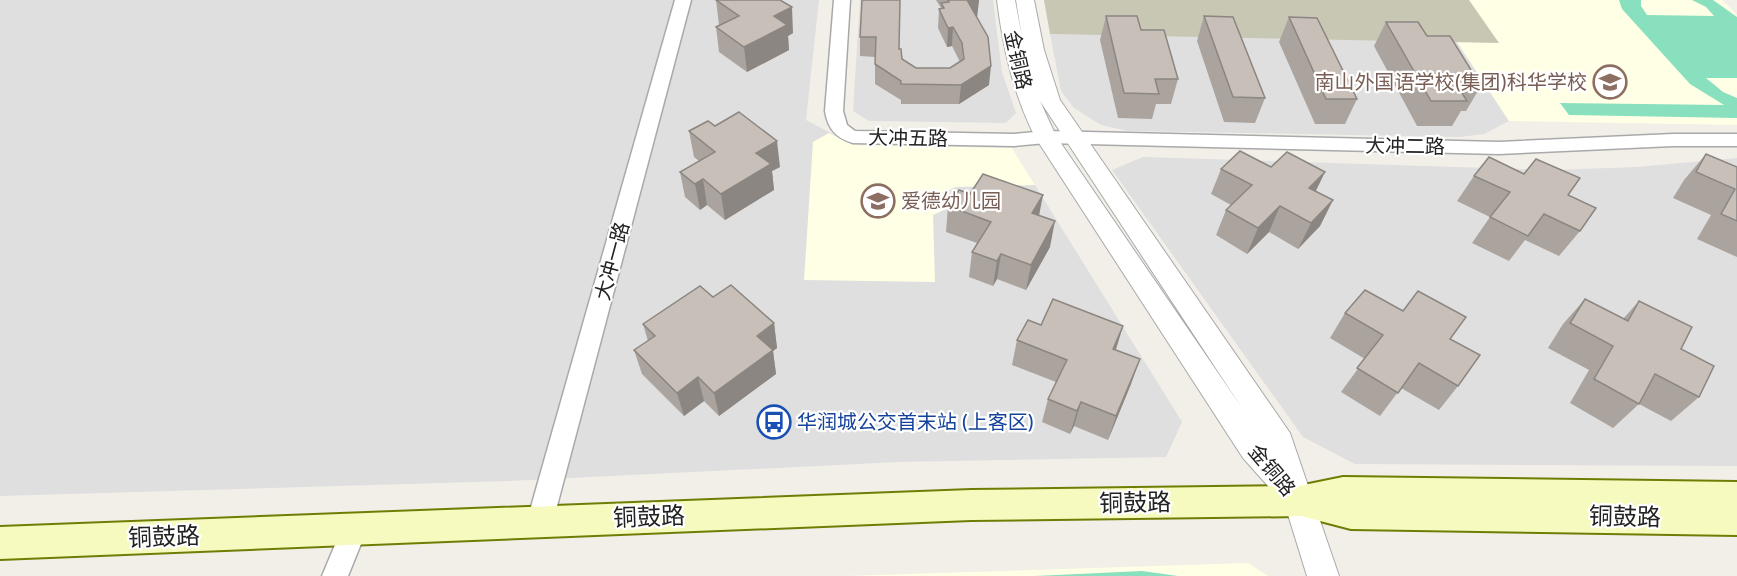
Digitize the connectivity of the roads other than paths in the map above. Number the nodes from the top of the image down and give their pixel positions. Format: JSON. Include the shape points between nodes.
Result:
{"nodes":[{"id":1,"x":684,"y":0,"type":"edge"},
{"id":2,"x":842,"y":0,"type":"edge"},
{"id":3,"x":1006,"y":0,"type":"edge"},
{"id":4,"x":1025,"y":0,"type":"edge"},
{"id":5,"x":1046,"y":137,"type":"junction"},
{"id":6,"x":1074,"y":138,"type":"junction"},
{"id":7,"x":1737,"y":140,"type":"edge"},
{"id":8,"x":1737,"y":497,"type":"edge"},
{"id":9,"x":1299,"y":501,"type":"junction"},
{"id":10,"x":1737,"y":519,"type":"edge"},
{"id":11,"x":540,"y":521,"type":"junction"},
{"id":12,"x":354,"y":529,"type":"junction"},
{"id":13,"x":0,"y":543,"type":"edge"},
{"id":14,"x":335,"y":576,"type":"edge"},
{"id":15,"x":1323,"y":576,"type":"edge"}],
"edges":[{"from":1,"to":11,"type":"street","name":"大冲一路"},
{"from":2,"to":5,"type":"street","name":"大冲五路","via":[[834,111],[841,131],[853,137],[870,138]]},
{"from":3,"to":5,"type":"street","name":"金铜路","via":[[1018,71]]},
{"from":4,"to":6,"type":"street","name":"金铜路","via":[[1044,85]]},
{"from":5,"to":6,"type":"street","name":"大冲五路"},
{"from":5,"to":9,"type":"street","name":"金铜路","via":[[1253,449]]},
{"from":6,"to":7,"type":"street","name":"大冲二路","via":[[1487,148]]},
{"from":6,"to":9,"type":"street","name":"金铜路","via":[[1280,442]]},
{"from":8,"to":9,"type":"main road","name":"铜鼓路","via":[[1342,492]]},
{"from":9,"to":10,"type":"main road","name":"铜鼓路","via":[[1352,513]]},
{"from":9,"to":11,"type":"main road","name":"铜鼓路","via":[[971,505]]},
{"from":9,"to":15,"type":"street"},
{"from":11,"to":12,"type":"main road","name":"铜鼓路"},
{"from":12,"to":13,"type":"main road","name":"铜鼓路"},
{"from":12,"to":14,"type":"street"}]}
